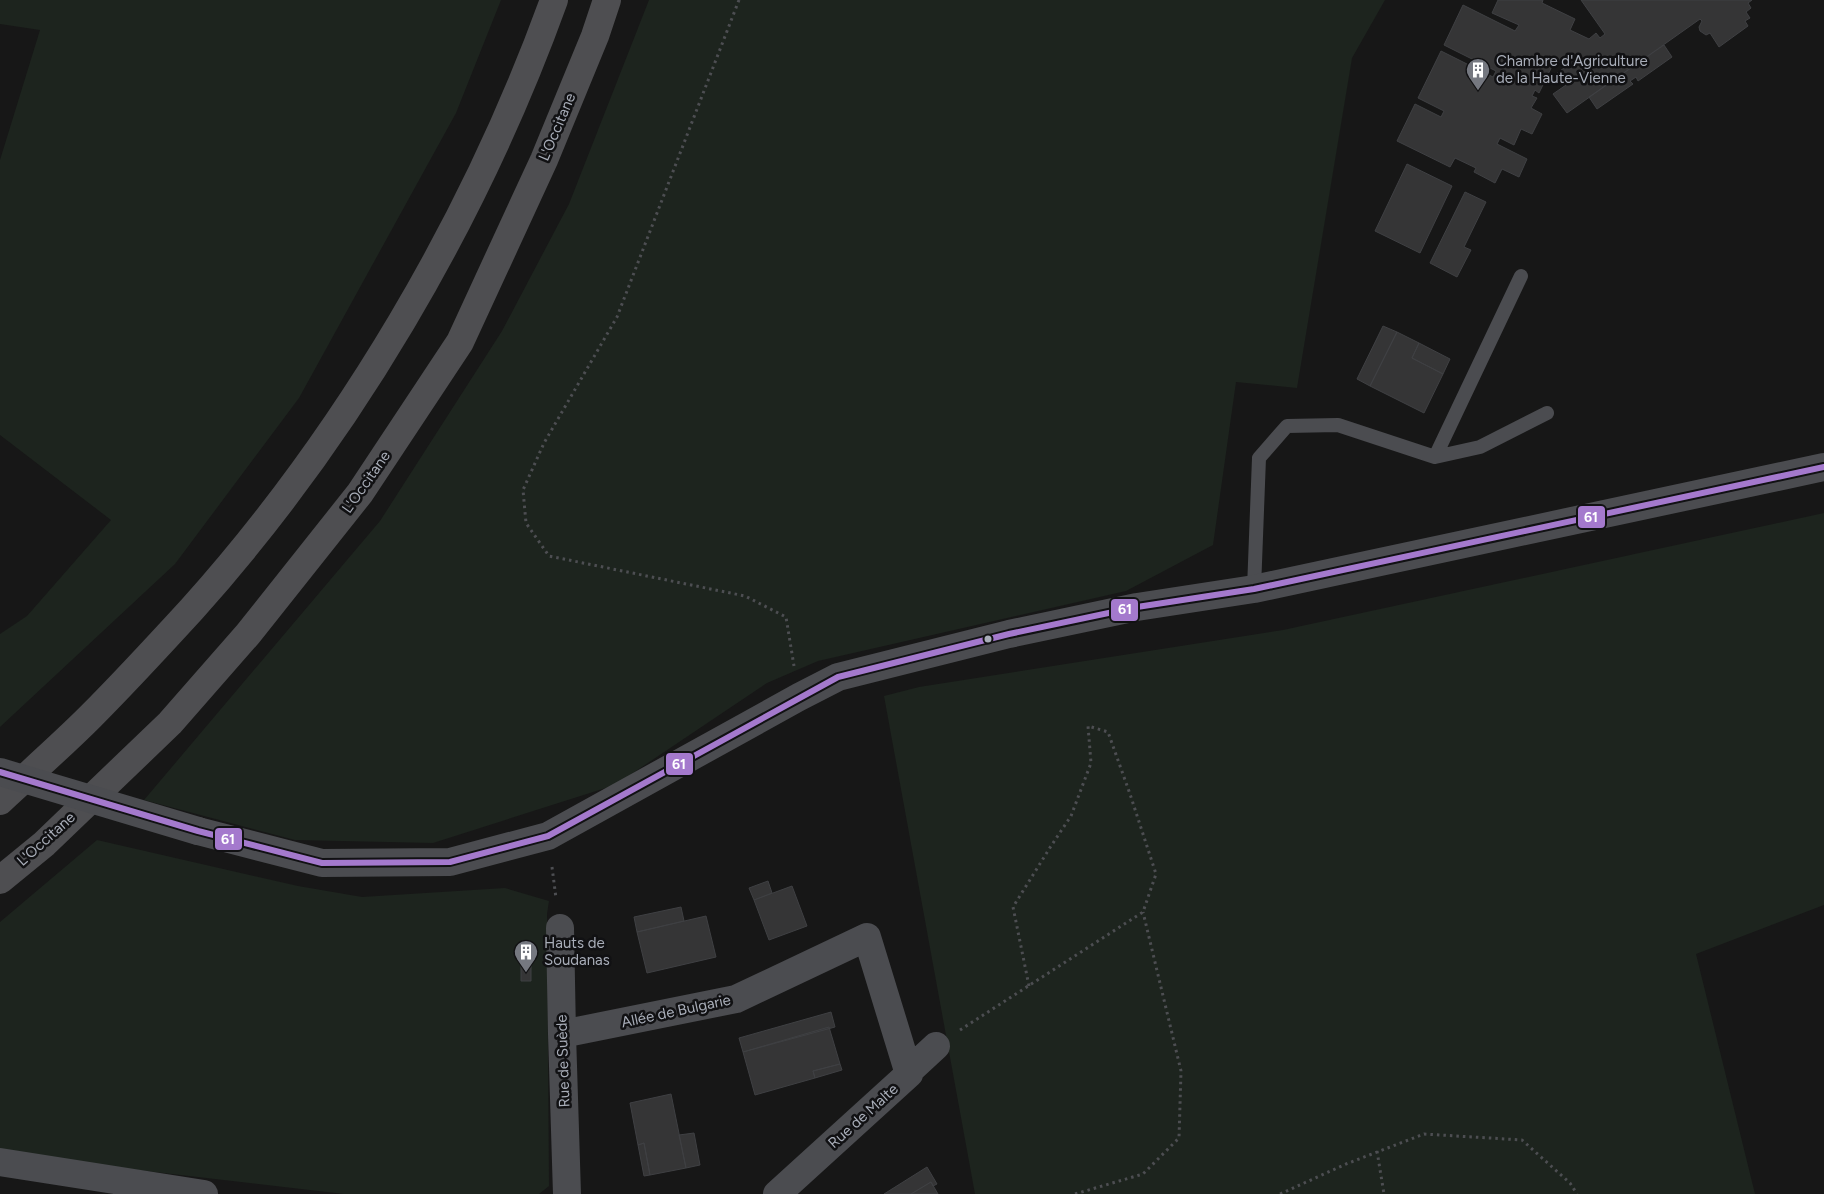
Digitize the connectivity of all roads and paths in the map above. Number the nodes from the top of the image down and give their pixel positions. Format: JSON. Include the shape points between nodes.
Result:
{"nodes":[{"id":1,"x":554,"y":0,"type":"edge"},
{"id":2,"x":607,"y":0,"type":"edge"},
{"id":3,"x":740,"y":0,"type":"edge"},
{"id":4,"x":1521,"y":276,"type":"dead end"},
{"id":5,"x":1547,"y":413,"type":"dead end"},
{"id":6,"x":1435,"y":457,"type":"junction"},
{"id":7,"x":1824,"y":467,"type":"edge"},
{"id":8,"x":1254,"y":589,"type":"junction"},
{"id":9,"x":799,"y":697,"type":"junction"},
{"id":10,"x":0,"y":772,"type":"edge"},
{"id":11,"x":0,"y":801,"type":"edge"},
{"id":12,"x":548,"y":836,"type":"junction"},
{"id":13,"x":0,"y":880,"type":"edge"},
{"id":14,"x":1143,"y":912,"type":"junction"},
{"id":15,"x":560,"y":928,"type":"joint"},
{"id":16,"x":867,"y":937,"type":"joint"},
{"id":17,"x":1029,"y":986,"type":"junction"},
{"id":18,"x":562,"y":1034,"type":"junction"},
{"id":19,"x":936,"y":1046,"type":"joint"},
{"id":20,"x":908,"y":1071,"type":"junction"},
{"id":21,"x":1377,"y":1151,"type":"junction"},
{"id":22,"x":0,"y":1162,"type":"edge"},
{"id":23,"x":204,"y":1194,"type":"edge"},
{"id":24,"x":568,"y":1194,"type":"edge"},
{"id":25,"x":777,"y":1194,"type":"edge"},
{"id":26,"x":1075,"y":1194,"type":"edge"},
{"id":27,"x":1280,"y":1194,"type":"edge"},
{"id":28,"x":1384,"y":1194,"type":"edge"},
{"id":29,"x":1577,"y":1194,"type":"edge"}],
"edges":[{"from":1,"to":11,"type":"highway","via":[[494,146],[444,247],[389,344],[311,459],[193,608],[90,717]]},
{"from":2,"to":13,"type":"highway","name":"L'Occitane","via":[[544,160],[460,342],[360,493],[248,634],[170,723],[44,844]]},
{"from":3,"to":9,"type":"path","via":[[617,317],[544,443],[523,490],[526,523],[548,556],[745,596],[786,616]]},
{"from":4,"to":6,"type":"lane"},
{"from":5,"to":6,"type":"lane","via":[[1480,447]]},
{"from":6,"to":8,"type":"lane","via":[[1338,425],[1287,426],[1259,458]]},
{"from":7,"to":8,"type":"street"},
{"from":8,"to":9,"type":"street","via":[[1137,607],[1010,634],[838,677]]},
{"from":9,"to":12,"type":"street"},
{"from":10,"to":12,"type":"street","bridge":true,"via":[[198,831],[322,863],[450,862]]},
{"from":12,"to":15,"type":"path"},
{"from":14,"to":17,"type":"path"},
{"from":14,"to":17,"type":"path","via":[[1156,874],[1108,732],[1088,726],[1091,763],[1072,816],[1013,907]]},
{"from":14,"to":26,"type":"path","via":[[1181,1071],[1179,1138],[1143,1174]]},
{"from":15,"to":18,"type":"street","name":"Rue de Suède"},
{"from":16,"to":18,"type":"street","name":"Allée de Bulgarie","via":[[736,999]]},
{"from":16,"to":20,"type":"street","name":"Rue de Malte"},
{"from":17,"to":19,"type":"path"},
{"from":18,"to":24,"type":"street","name":"Rue de Suède"},
{"from":19,"to":20,"type":"street"},
{"from":20,"to":25,"type":"street","name":"Rue de Malte","via":[[909,1074]]},
{"from":21,"to":27,"type":"path"},
{"from":21,"to":28,"type":"path"},
{"from":21,"to":29,"type":"path","via":[[1424,1134],[1522,1140],[1570,1183]]},
{"from":22,"to":23,"type":"street"}]}
